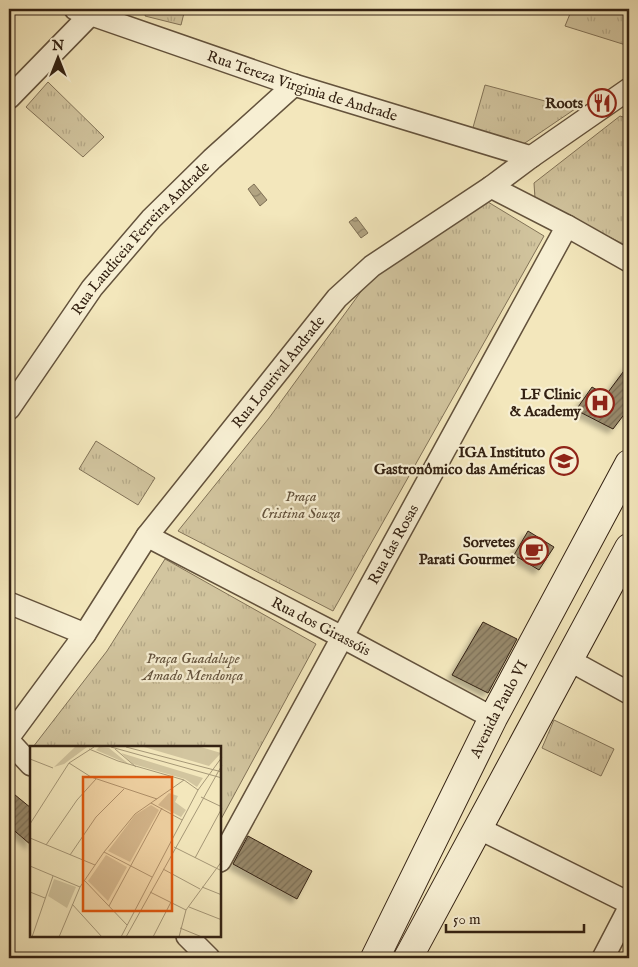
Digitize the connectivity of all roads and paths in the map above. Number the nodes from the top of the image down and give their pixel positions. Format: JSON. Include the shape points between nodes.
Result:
{"nodes":[{"id":1,"x":82,"y":12,"type":"edge"},
{"id":2,"x":294,"y":85,"type":"junction"},
{"id":3,"x":629,"y":89,"type":"edge"},
{"id":4,"x":9,"y":98,"type":"edge"},
{"id":5,"x":531,"y":157,"type":"junction"},
{"id":6,"x":490,"y":187,"type":"junction"},
{"id":7,"x":567,"y":226,"type":"junction"},
{"id":8,"x":629,"y":261,"type":"edge"},
{"id":9,"x":9,"y":409,"type":"edge"},
{"id":10,"x":629,"y":464,"type":"edge"},
{"id":11,"x":147,"y":536,"type":"junction"},
{"id":12,"x":629,"y":548,"type":"edge"},
{"id":13,"x":9,"y":603,"type":"edge"},
{"id":14,"x":85,"y":634,"type":"junction"},
{"id":15,"x":342,"y":638,"type":"junction"},
{"id":16,"x":569,"y":660,"type":"junction"},
{"id":17,"x":629,"y":693,"type":"edge"},
{"id":18,"x":493,"y":718,"type":"junction"},
{"id":19,"x":9,"y":739,"type":"edge"},
{"id":20,"x":30,"y":764,"type":"edge"},
{"id":21,"x":478,"y":828,"type":"junction"},
{"id":22,"x":221,"y":859,"type":"edge"},
{"id":23,"x":629,"y":902,"type":"edge"},
{"id":24,"x":629,"y":908,"type":"edge"},
{"id":25,"x":188,"y":937,"type":"edge"},
{"id":26,"x":208,"y":958,"type":"edge"},
{"id":27,"x":374,"y":958,"type":"edge"},
{"id":28,"x":408,"y":958,"type":"edge"},
{"id":29,"x":603,"y":958,"type":"edge"}],
"edges":[{"from":1,"to":2,"type":"street","name":"Rua Tereza Virginia de Andrade"},
{"from":1,"to":4,"type":"street"},
{"from":2,"to":5,"type":"street","name":"Rua Tereza Virginia de Andrade"},
{"from":2,"to":9,"type":"street","name":"Rua Laudiceia Ferreira Andrade","via":[[151,219],[92,288]]},
{"from":3,"to":5,"type":"street","name":"Rua Lourival Andrade"},
{"from":5,"to":6,"type":"street","name":"Rua Lourival Andrade"},
{"from":6,"to":7,"type":"street"},
{"from":6,"to":11,"type":"street","name":"Rua Lourival Andrade","via":[[372,266],[337,298]]},
{"from":7,"to":8,"type":"street"},
{"from":7,"to":15,"type":"street","name":"Rua das Rosas"},
{"from":10,"to":18,"type":"main road","name":"Avenida Paulo VI"},
{"from":11,"to":14,"type":"street","name":"Rua Lourival Andrade"},
{"from":11,"to":15,"type":"street","name":"Rua dos Girassóis"},
{"from":12,"to":16,"type":"main road"},
{"from":13,"to":14,"type":"street"},
{"from":14,"to":19,"type":"street","name":"Rua Lourival Andrade"},
{"from":15,"to":18,"type":"street","name":"Rua dos Girassóis"},
{"from":15,"to":22,"type":"street","name":"Rua das Rosas"},
{"from":16,"to":17,"type":"street"},
{"from":16,"to":21,"type":"main road"},
{"from":18,"to":27,"type":"main road","name":"Avenida Paulo VI"},
{"from":19,"to":20,"type":"street"},
{"from":21,"to":23,"type":"street"},
{"from":21,"to":28,"type":"main road"},
{"from":24,"to":29,"type":"street"},
{"from":25,"to":26,"type":"street"}]}
